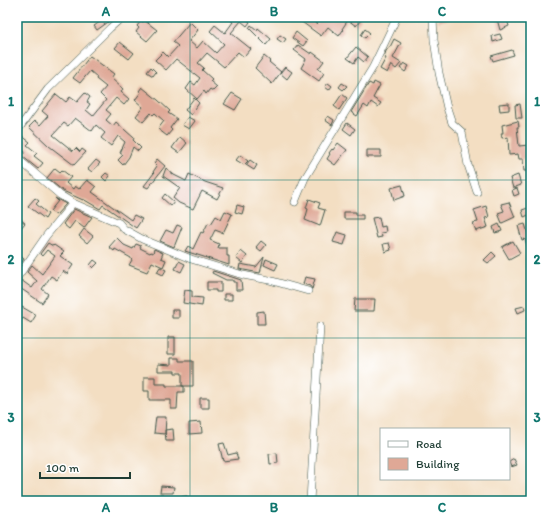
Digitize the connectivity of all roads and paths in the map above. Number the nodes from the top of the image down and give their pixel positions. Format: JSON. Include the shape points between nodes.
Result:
{"nodes":[{"id":1,"x":131,"y":17,"type":"edge"},
{"id":2,"x":397,"y":17,"type":"edge"},
{"id":3,"x":433,"y":17,"type":"edge"},
{"id":4,"x":17,"y":131,"type":"edge"},
{"id":5,"x":17,"y":158,"type":"edge"},
{"id":6,"x":477,"y":192,"type":"dead end"},
{"id":7,"x":296,"y":202,"type":"dead end"},
{"id":8,"x":73,"y":203,"type":"junction"},
{"id":9,"x":17,"y":278,"type":"edge"},
{"id":10,"x":308,"y":291,"type":"dead end"},
{"id":11,"x":320,"y":326,"type":"dead end"},
{"id":12,"x":310,"y":501,"type":"edge"}],
"edges":[{"from":1,"to":4,"type":"street","via":[[120,20],[110,28],[48,89]]},
{"from":2,"to":7,"type":"street","via":[[373,67],[305,178]]},
{"from":3,"to":6,"type":"street","via":[[439,73],[447,108],[452,123],[462,132],[468,165]]},
{"from":5,"to":8,"type":"street"},
{"from":8,"to":9,"type":"street"},
{"from":8,"to":10,"type":"street","via":[[119,223],[124,229],[142,239],[191,259]]},
{"from":11,"to":12,"type":"street"}]}
